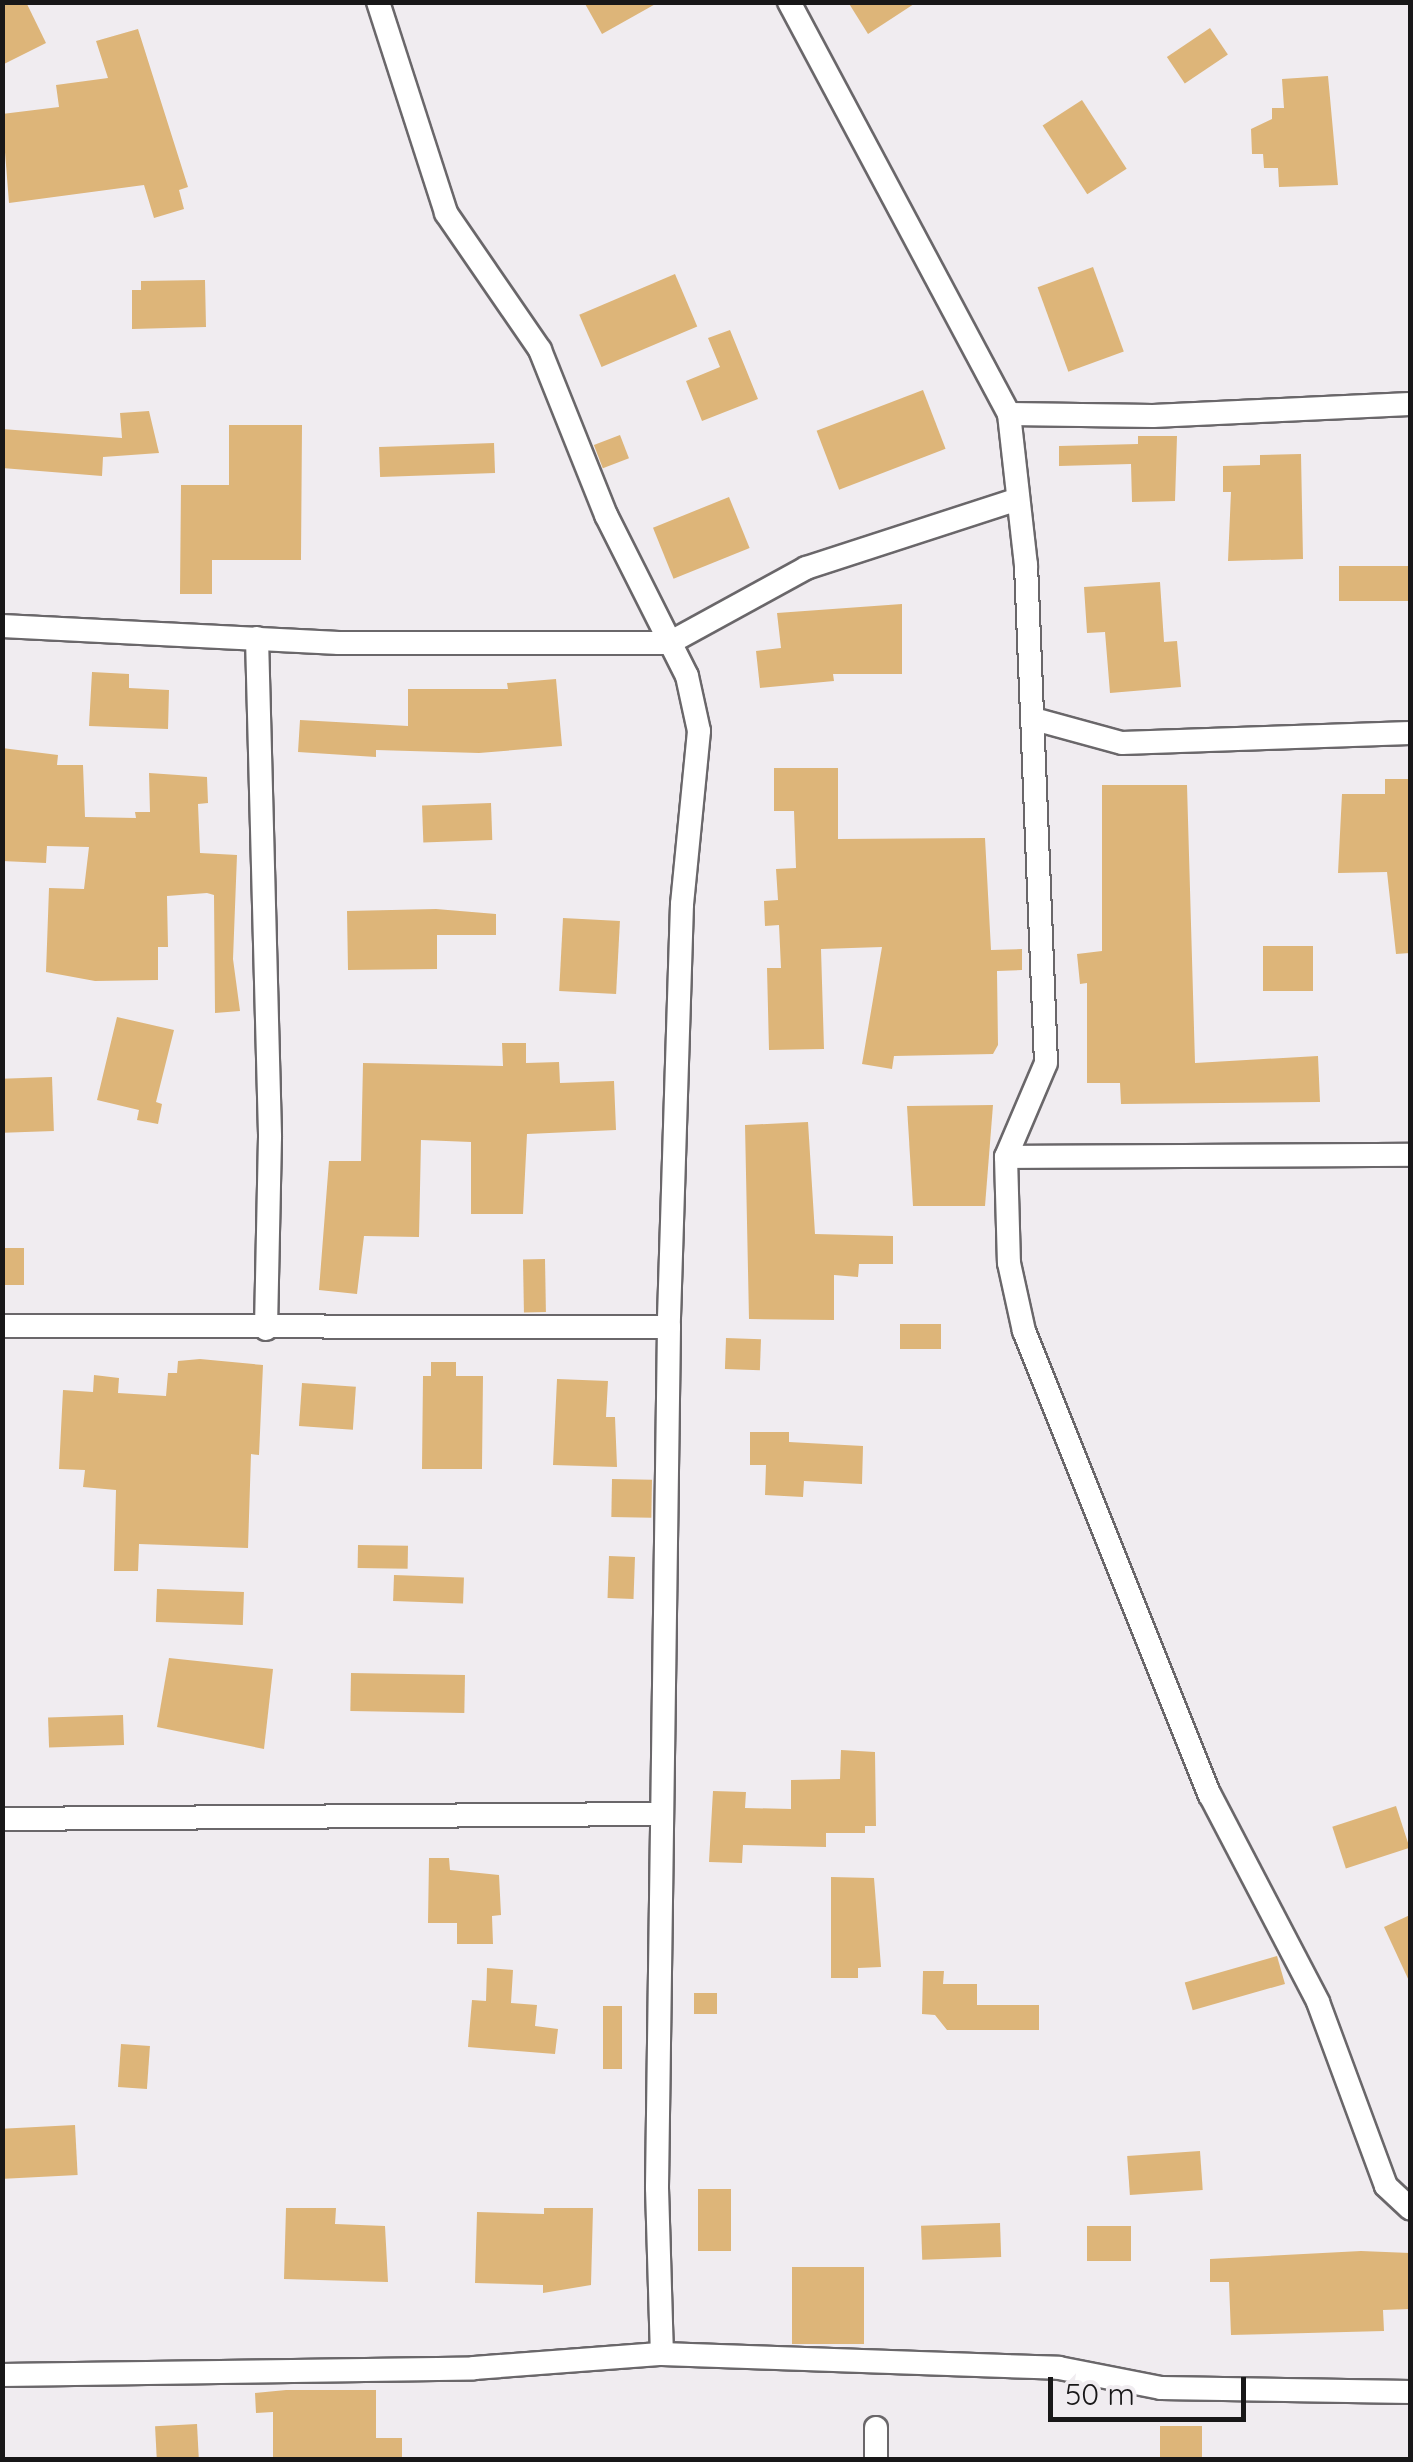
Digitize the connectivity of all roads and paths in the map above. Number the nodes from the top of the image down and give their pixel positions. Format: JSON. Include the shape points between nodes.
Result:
{"nodes":[{"id":1,"x":378,"y":2,"type":"edge"},
{"id":2,"x":790,"y":2,"type":"edge"},
{"id":3,"x":1410,"y":404,"type":"edge"},
{"id":4,"x":1009,"y":414,"type":"junction"},
{"id":5,"x":1015,"y":500,"type":"junction"},
{"id":6,"x":2,"y":626,"type":"edge"},
{"id":7,"x":257,"y":638,"type":"junction"},
{"id":8,"x":669,"y":643,"type":"junction"},
{"id":9,"x":1034,"y":719,"type":"junction"},
{"id":10,"x":1410,"y":733,"type":"edge"},
{"id":11,"x":1410,"y":1155,"type":"edge"},
{"id":12,"x":1006,"y":1157,"type":"junction"},
{"id":13,"x":2,"y":1326,"type":"edge"},
{"id":14,"x":669,"y":1327,"type":"junction"},
{"id":15,"x":266,"y":1329,"type":"junction"},
{"id":16,"x":660,"y":1814,"type":"junction"},
{"id":17,"x":2,"y":1819,"type":"edge"},
{"id":18,"x":1410,"y":2208,"type":"edge"},
{"id":19,"x":662,"y":2354,"type":"junction"},
{"id":20,"x":2,"y":2375,"type":"edge"},
{"id":21,"x":1410,"y":2392,"type":"edge"},
{"id":22,"x":876,"y":2428,"type":"dead end"},
{"id":23,"x":876,"y":2460,"type":"edge"}],
"edges":[{"from":1,"to":8,"type":"street","via":[[446,213],[540,350],[606,515]]},
{"from":2,"to":4,"type":"street"},
{"from":3,"to":4,"type":"street","via":[[1153,416]]},
{"from":4,"to":5,"type":"street"},
{"from":5,"to":8,"type":"street","via":[[806,568]]},
{"from":5,"to":9,"type":"street"},
{"from":6,"to":7,"type":"street"},
{"from":7,"to":8,"type":"street"},
{"from":7,"to":15,"type":"street","via":[[270,1137]]},
{"from":8,"to":14,"type":"street","via":[[687,676],[699,731],[682,904]]},
{"from":9,"to":10,"type":"street","via":[[1122,743]]},
{"from":9,"to":12,"type":"street","via":[[1046,1062]]},
{"from":11,"to":12,"type":"street"},
{"from":12,"to":18,"type":"street","via":[[1010,1263],[1024,1331],[1074,1466],[1234,1846],[1318,2002],[1386,2186]]},
{"from":13,"to":15,"type":"street"},
{"from":14,"to":15,"type":"street"},
{"from":14,"to":16,"type":"street"},
{"from":16,"to":17,"type":"street"},
{"from":16,"to":19,"type":"street"},
{"from":19,"to":20,"type":"street","via":[[474,2368]]},
{"from":19,"to":21,"type":"street","via":[[1058,2368],[1160,2388]]},
{"from":22,"to":23,"type":"street"}]}
